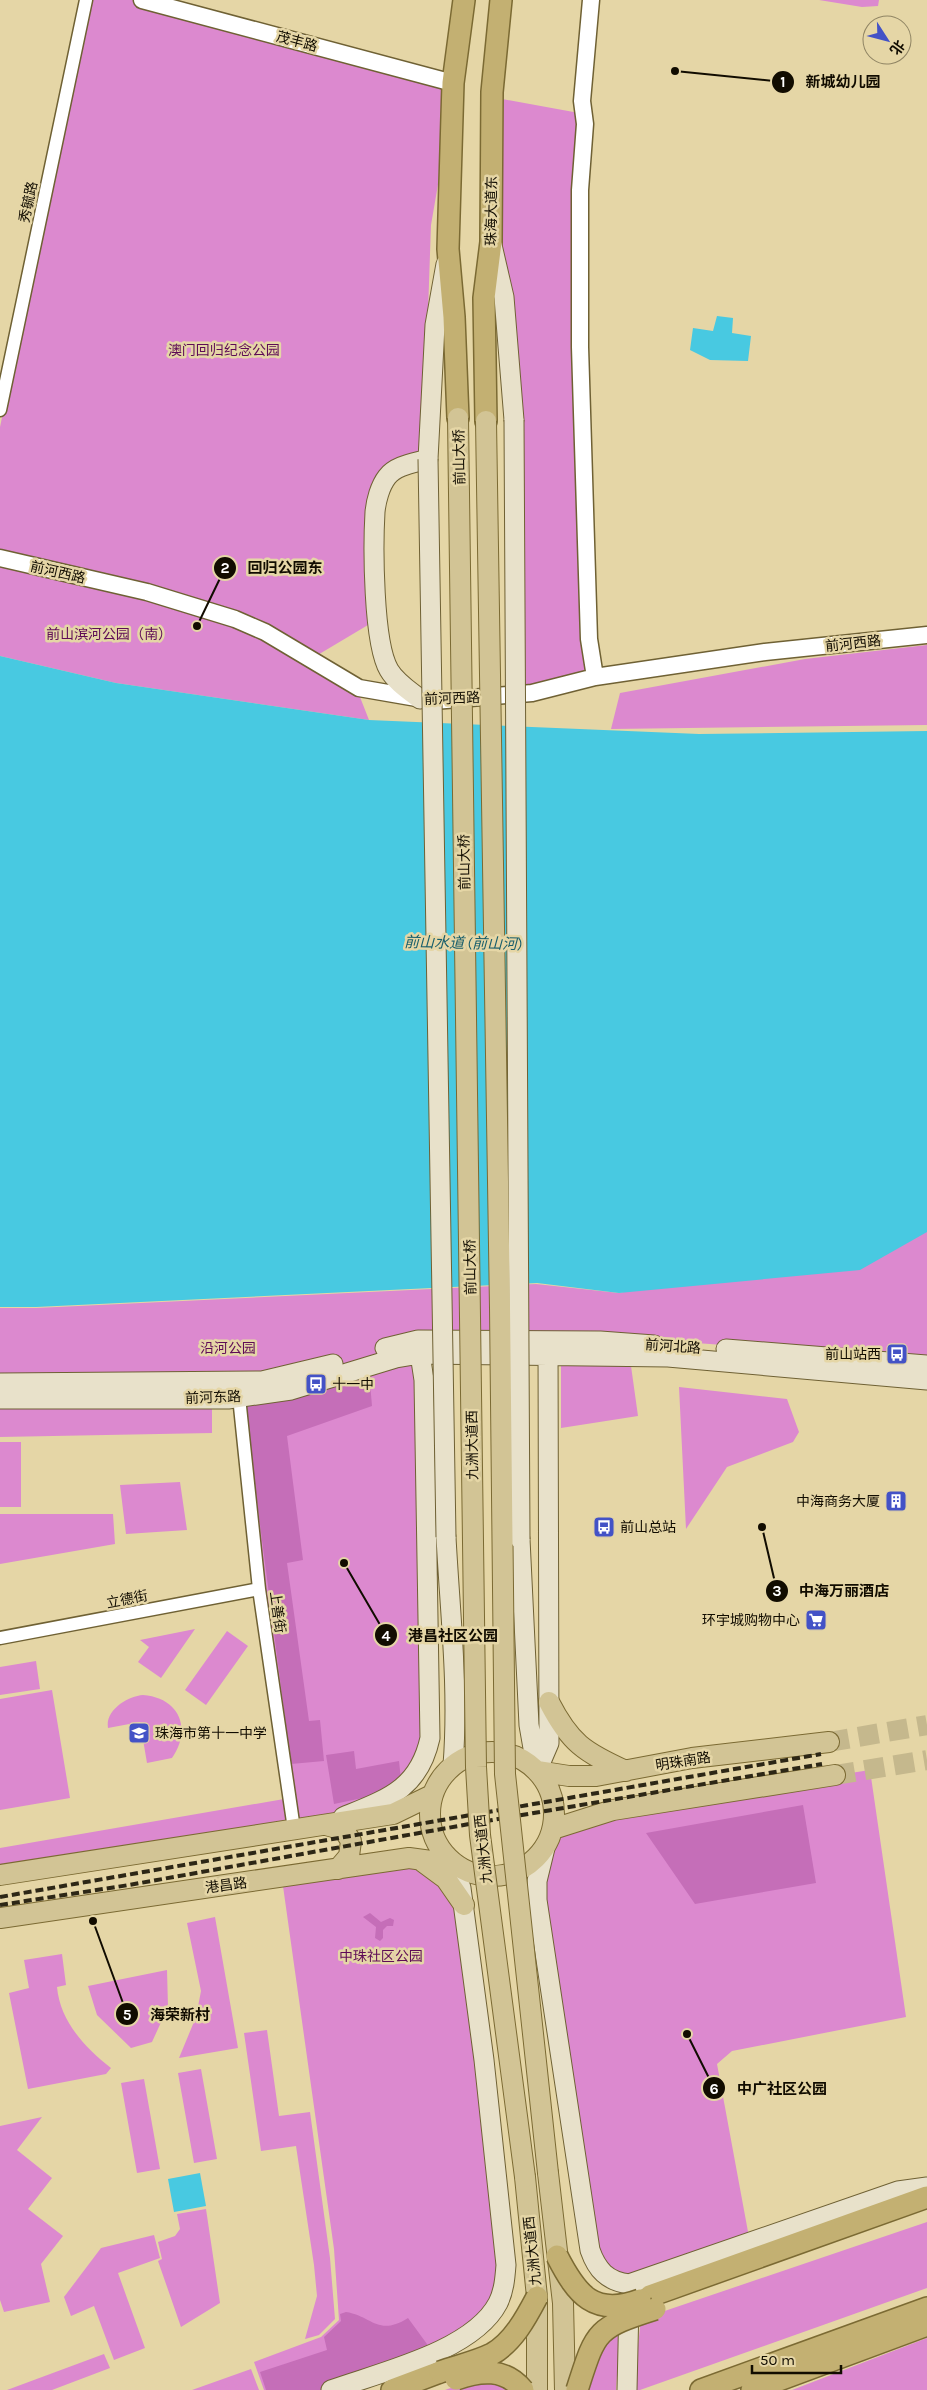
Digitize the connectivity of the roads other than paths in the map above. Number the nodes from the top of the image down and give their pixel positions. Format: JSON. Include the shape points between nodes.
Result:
{"nodes":[{"id":1,"x":86,"y":0,"type":"edge"},
{"id":2,"x":142,"y":0,"type":"edge"},
{"id":3,"x":464,"y":0,"type":"edge"},
{"id":4,"x":502,"y":0,"type":"edge"},
{"id":5,"x":591,"y":0,"type":"edge"},
{"id":6,"x":453,"y":83,"type":"junction"},
{"id":7,"x":491,"y":242,"type":"junction"},
{"id":8,"x":448,"y":249,"type":"junction"},
{"id":9,"x":0,"y":410,"type":"edge"},
{"id":10,"x":458,"y":418,"type":"joint"},
{"id":11,"x":486,"y":421,"type":"joint"},
{"id":12,"x":428,"y":459,"type":"junction"},
{"id":13,"x":0,"y":558,"type":"edge"},
{"id":14,"x":927,"y":635,"type":"edge"},
{"id":15,"x":595,"y":677,"type":"junction"},
{"id":16,"x":420,"y":699,"type":"junction"},
{"id":17,"x":470,"y":1305,"type":"joint"},
{"id":18,"x":500,"y":1308,"type":"joint"},
{"id":19,"x":419,"y":1347,"type":"junction"},
{"id":20,"x":548,"y":1348,"type":"junction"},
{"id":21,"x":927,"y":1365,"type":"edge"},
{"id":22,"x":927,"y":1380,"type":"edge"},
{"id":23,"x":0,"y":1383,"type":"edge"},
{"id":24,"x":238,"y":1397,"type":"junction"},
{"id":25,"x":0,"y":1399,"type":"edge"},
{"id":26,"x":259,"y":1589,"type":"junction"},
{"id":27,"x":0,"y":1638,"type":"edge"},
{"id":28,"x":549,"y":1702,"type":"junction"},
{"id":29,"x":830,"y":1742,"type":"tunnel mouth"},
{"id":30,"x":453,"y":1765,"type":"junction"},
{"id":31,"x":537,"y":1771,"type":"junction"},
{"id":32,"x":626,"y":1771,"type":"junction"},
{"id":33,"x":835,"y":1775,"type":"tunnel mouth"},
{"id":34,"x":432,"y":1795,"type":"junction"},
{"id":35,"x":326,"y":1824,"type":"junction"},
{"id":36,"x":294,"y":1829,"type":"junction"},
{"id":37,"x":553,"y":1829,"type":"junction"},
{"id":38,"x":545,"y":1848,"type":"junction"},
{"id":39,"x":409,"y":1858,"type":"junction"},
{"id":40,"x":453,"y":1864,"type":"junction"},
{"id":41,"x":338,"y":1869,"type":"junction"},
{"id":42,"x":0,"y":1875,"type":"edge"},
{"id":43,"x":464,"y":1905,"type":"junction"},
{"id":44,"x":0,"y":1918,"type":"edge"},
{"id":45,"x":927,"y":2187,"type":"edge"},
{"id":46,"x":927,"y":2197,"type":"edge"},
{"id":47,"x":927,"y":2212,"type":"edge"},
{"id":48,"x":557,"y":2256,"type":"junction"},
{"id":49,"x":628,"y":2284,"type":"junction"},
{"id":50,"x":537,"y":2297,"type":"junction"},
{"id":51,"x":652,"y":2302,"type":"junction"},
{"id":52,"x":927,"y":2308,"type":"edge"},
{"id":53,"x":927,"y":2326,"type":"edge"},
{"id":54,"x":455,"y":2345,"type":"junction"},
{"id":55,"x":440,"y":2384,"type":"edge"},
{"id":56,"x":331,"y":2390,"type":"edge"},
{"id":57,"x":392,"y":2390,"type":"edge"},
{"id":58,"x":523,"y":2390,"type":"edge"},
{"id":59,"x":537,"y":2390,"type":"edge"},
{"id":60,"x":564,"y":2390,"type":"edge"},
{"id":61,"x":577,"y":2390,"type":"edge"},
{"id":62,"x":627,"y":2390,"type":"edge"},
{"id":63,"x":701,"y":2390,"type":"edge"},
{"id":64,"x":752,"y":2390,"type":"edge"}],
"edges":[{"from":1,"to":9,"type":"street","name":"秀毓路"},
{"from":2,"to":6,"type":"street","name":"茂丰路"},
{"from":3,"to":6,"type":"highway"},
{"from":4,"to":7,"type":"highway","name":"珠海大道东","via":[[492,92]]},
{"from":5,"to":15,"type":"street","via":[[582,101],[585,124],[580,190],[580,347],[588,639]]},
{"from":6,"to":8,"type":"highway"},
{"from":7,"to":11,"type":"highway","name":"珠海大道东","via":[[484,298]]},
{"from":7,"to":31,"type":"main road","bridge":true,"via":[[504,297],[514,420],[520,1539],[529,1725]]},
{"from":8,"to":10,"type":"highway"},
{"from":8,"to":12,"type":"main road","via":[[435,325]]},
{"from":10,"to":17,"type":"main road","name":"前山大桥","bridge":true},
{"from":11,"to":18,"type":"main road","name":"前山大桥","bridge":true},
{"from":12,"to":16,"type":"main road","via":[[395,469],[387,476],[375,511],[376,609],[384,656],[390,670]]},
{"from":12,"to":30,"type":"main road","bridge":true,"via":[[446,1538],[456,1729]]},
{"from":13,"to":16,"type":"street","name":"前河西路","via":[[147,592],[235,620],[265,632],[359,688]]},
{"from":14,"to":15,"type":"street","name":"前河西路","via":[[765,652]]},
{"from":15,"to":16,"type":"street","name":"前河西路","via":[[532,693],[434,701]]},
{"from":17,"to":50,"type":"main road","name":"九洲大道西","bridge":true,"via":[[476,1767],[480,1835]]},
{"from":18,"to":48,"type":"main road","name":"九洲大道西","bridge":true,"via":[[505,1774]]},
{"from":19,"to":20,"type":"main road","name":"前河北路"},
{"from":19,"to":23,"type":"main road","name":"前河东路","via":[[388,1347],[319,1369],[262,1381]]},
{"from":19,"to":24,"type":"main road","name":"前河东路","via":[[396,1358],[292,1390]]},
{"from":19,"to":35,"type":"main road","via":[[424,1380],[430,1738],[420,1770],[409,1783],[380,1802]]},
{"from":20,"to":21,"type":"main road","name":"前河北路","via":[[600,1341]]},
{"from":20,"to":22,"type":"main road","name":"前河北路"},
{"from":20,"to":28,"type":"main road"},
{"from":24,"to":25,"type":"main road","name":"前河东路"},
{"from":24,"to":26,"type":"street","name":"上善街"},
{"from":26,"to":27,"type":"street","name":"立德街"},
{"from":26,"to":36,"type":"street","name":"上善街"},
{"from":28,"to":31,"type":"main road","via":[[549,1743]]},
{"from":28,"to":32,"type":"main road","via":[[571,1738],[590,1754]]},
{"from":29,"to":32,"type":"main road","name":"明珠南路","via":[[692,1758]]},
{"from":30,"to":31,"type":"main road","via":[[487,1752],[506,1753],[523,1759]]},
{"from":30,"to":34,"type":"main road"},
{"from":31,"to":32,"type":"main road","name":"明珠南路","via":[[596,1776]]},
{"from":31,"to":37,"type":"main road","via":[[549,1788],[554,1808]]},
{"from":33,"to":37,"type":"main road","via":[[613,1810]]},
{"from":34,"to":35,"type":"main road","via":[[393,1814]]},
{"from":34,"to":40,"type":"main road","via":[[429,1813],[432,1832]]},
{"from":35,"to":36,"type":"main road"},
{"from":35,"to":41,"type":"main road","via":[[344,1830],[351,1841],[349,1856]]},
{"from":36,"to":42,"type":"main road"},
{"from":37,"to":38,"type":"main road"},
{"from":38,"to":40,"type":"main road","via":[[531,1863],[512,1873],[492,1877],[472,1874]]},
{"from":38,"to":49,"type":"main road","via":[[537,1881],[537,1900],[590,2250],[596,2267],[614,2282]]},
{"from":39,"to":40,"type":"main road","name":"港昌路"},
{"from":39,"to":41,"type":"main road","name":"港昌路"},
{"from":39,"to":43,"type":"main road","via":[[437,1870]]},
{"from":40,"to":43,"type":"main road"},
{"from":41,"to":44,"type":"main road","name":"港昌路"},
{"from":43,"to":54,"type":"main road","via":[[506,2265],[499,2302],[476,2330]]},
{"from":45,"to":49,"type":"main road","via":[[898,2190]]},
{"from":46,"to":51,"type":"highway"},
{"from":47,"to":51,"type":"highway"},
{"from":48,"to":51,"type":"highway","bridge":true,"via":[[575,2286],[595,2303],[618,2306]]},
{"from":48,"to":60,"type":"main road","name":"九洲大道西","via":[[563,2303]]},
{"from":49,"to":62,"type":"main road"},
{"from":50,"to":55,"type":"highway","bridge":true,"via":[[517,2331],[504,2345]]},
{"from":50,"to":59,"type":"main road","name":"九洲大道西"},
{"from":51,"to":61,"type":"highway","bridge":true,"via":[[602,2332],[590,2348]]},
{"from":52,"to":63,"type":"highway"},
{"from":53,"to":64,"type":"highway"},
{"from":54,"to":55,"type":"main road","via":[[452,2360]]},
{"from":54,"to":56,"type":"main road"},
{"from":55,"to":57,"type":"highway"},
{"from":55,"to":58,"type":"highway","bridge":true,"via":[[496,2372],[512,2378]]}]}
